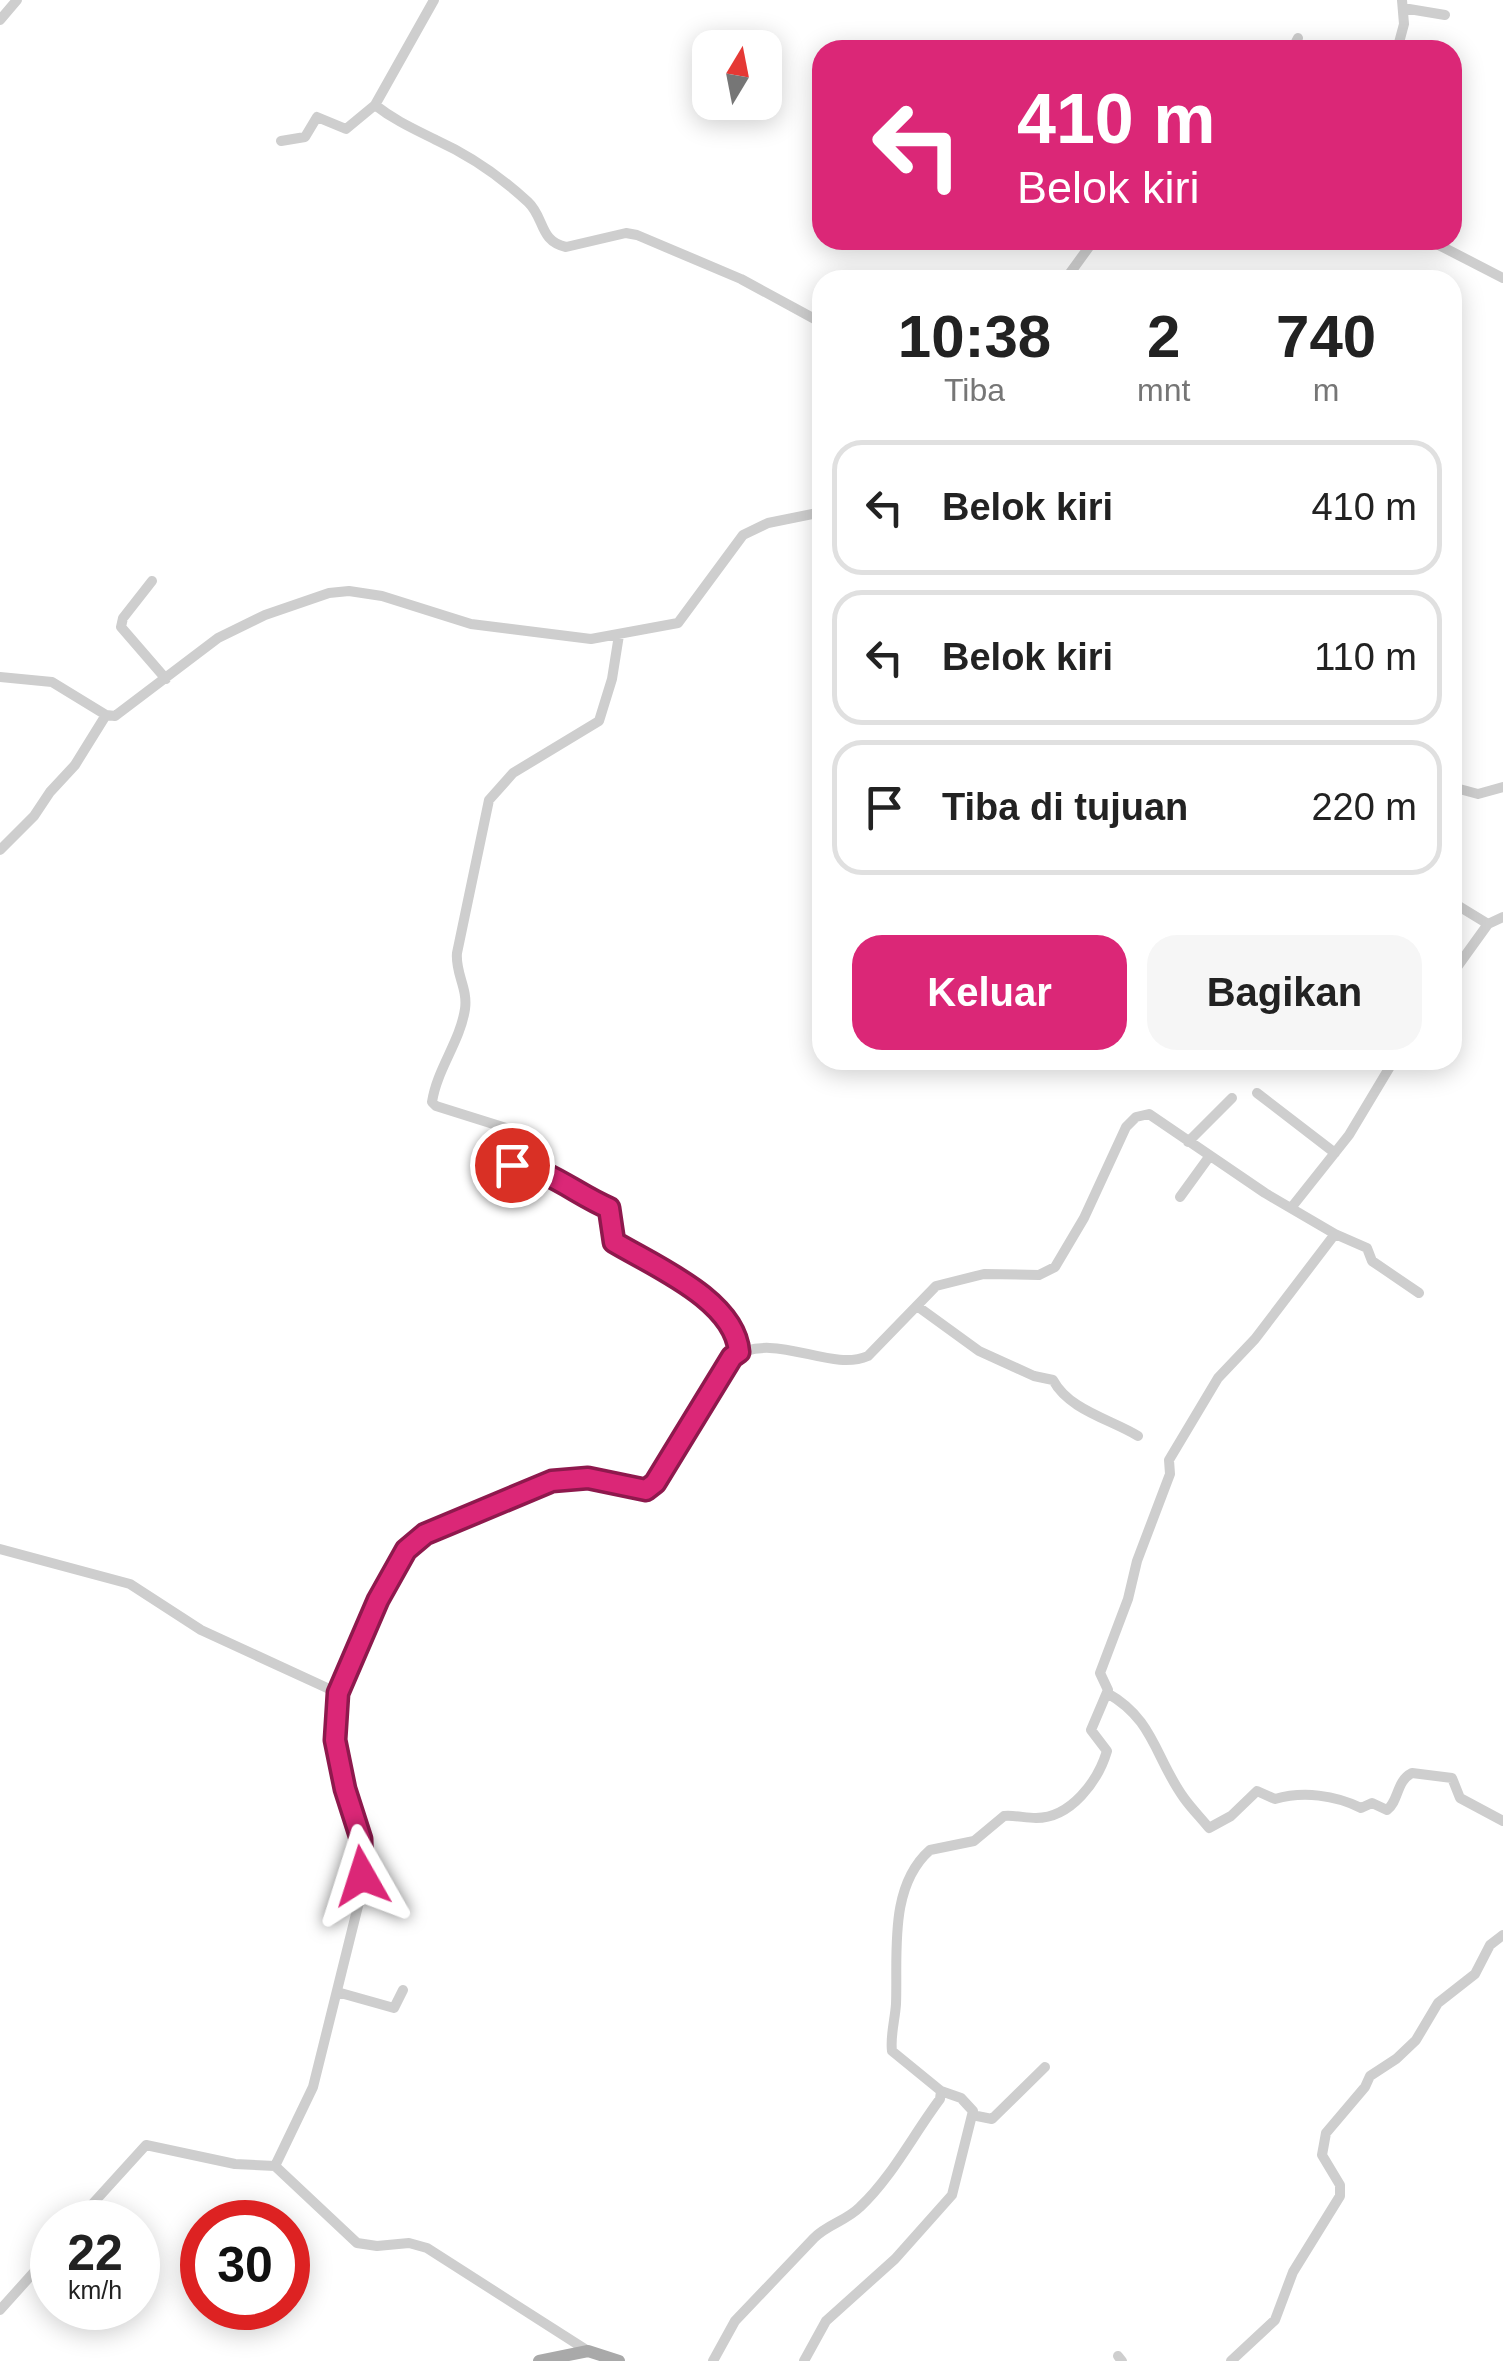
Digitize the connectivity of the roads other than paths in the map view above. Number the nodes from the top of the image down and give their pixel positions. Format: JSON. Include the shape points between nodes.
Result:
{"nodes":[{"id":1,"x":18,"y":0,"type":"edge"},
{"id":2,"x":434,"y":0,"type":"edge"},
{"id":3,"x":1402,"y":4,"type":"edge"},
{"id":4,"x":1445,"y":15,"type":"dead end"},
{"id":5,"x":0,"y":20,"type":"edge"},
{"id":6,"x":1400,"y":40,"type":"edge"},
{"id":7,"x":375,"y":105,"type":"junction"},
{"id":8,"x":281,"y":141,"type":"dead end"},
{"id":9,"x":1448,"y":250,"type":"edge"},
{"id":10,"x":1503,"y":278,"type":"edge"},
{"id":11,"x":812,"y":318,"type":"edge"},
{"id":12,"x":812,"y":514,"type":"edge"},
{"id":13,"x":152,"y":580,"type":"dead end"},
{"id":14,"x":619,"y":635,"type":"junction"},
{"id":15,"x":0,"y":677,"type":"edge"},
{"id":16,"x":166,"y":679,"type":"junction"},
{"id":17,"x":106,"y":715,"type":"junction"},
{"id":18,"x":1503,"y":786,"type":"edge"},
{"id":19,"x":1462,"y":789,"type":"edge"},
{"id":20,"x":0,"y":850,"type":"edge"},
{"id":21,"x":1462,"y":908,"type":"edge"},
{"id":22,"x":1503,"y":917,"type":"edge"},
{"id":23,"x":1488,"y":924,"type":"junction"},
{"id":24,"x":1462,"y":960,"type":"edge"},
{"id":25,"x":1388,"y":1070,"type":"edge"},
{"id":26,"x":1257,"y":1094,"type":"dead end"},
{"id":27,"x":1232,"y":1098,"type":"dead end"},
{"id":28,"x":1188,"y":1142,"type":"junction"},
{"id":29,"x":1335,"y":1154,"type":"junction"},
{"id":30,"x":1209,"y":1156,"type":"junction"},
{"id":31,"x":1180,"y":1197,"type":"dead end"},
{"id":32,"x":1291,"y":1208,"type":"junction"},
{"id":33,"x":1335,"y":1234,"type":"junction"},
{"id":34,"x":1419,"y":1293,"type":"dead end"},
{"id":35,"x":918,"y":1306,"type":"junction"},
{"id":36,"x":739,"y":1352,"type":"junction"},
{"id":37,"x":1138,"y":1436,"type":"dead end"},
{"id":38,"x":0,"y":1548,"type":"edge"},
{"id":39,"x":338,"y":1693,"type":"junction"},
{"id":40,"x":1106,"y":1693,"type":"junction"},
{"id":41,"x":1503,"y":1821,"type":"edge"},
{"id":42,"x":1503,"y":1935,"type":"edge"},
{"id":43,"x":404,"y":1990,"type":"dead end"},
{"id":44,"x":338,"y":1992,"type":"junction"},
{"id":45,"x":1045,"y":2066,"type":"dead end"},
{"id":46,"x":942,"y":2091,"type":"junction"},
{"id":47,"x":972,"y":2115,"type":"junction"},
{"id":48,"x":275,"y":2166,"type":"junction"},
{"id":49,"x":96,"y":2200,"type":"edge"},
{"id":50,"x":30,"y":2277,"type":"edge"},
{"id":51,"x":0,"y":2310,"type":"edge"},
{"id":52,"x":588,"y":2350,"type":"junction"},
{"id":53,"x":539,"y":2361,"type":"edge"},
{"id":54,"x":620,"y":2361,"type":"edge"},
{"id":55,"x":713,"y":2361,"type":"edge"},
{"id":56,"x":804,"y":2361,"type":"edge"},
{"id":57,"x":1232,"y":2361,"type":"edge"}],
"edges":[{"from":1,"to":5,"type":"street"},
{"from":2,"to":7,"type":"street"},
{"from":3,"to":4,"type":"street"},
{"from":3,"to":6,"type":"street"},
{"from":7,"to":8,"type":"street","via":[[346,130],[317,117],[305,138]]},
{"from":7,"to":11,"type":"street","via":[[500,180],[535,210],[556,245],[637,235]]},
{"from":9,"to":10,"type":"street"},
{"from":12,"to":14,"type":"street","via":[[743,535],[678,623]]},
{"from":13,"to":16,"type":"street","via":[[121,627]]},
{"from":14,"to":16,"type":"street","via":[[592,639],[471,624],[348,591],[265,614],[218,638]]},
{"from":14,"to":36,"type":"street","via":[[599,720],[513,773],[489,800],[457,953],[465,1007],[432,1102],[519,1132],[512,1165],[609,1208],[614,1242],[706,1299],[738,1335]]},
{"from":15,"to":17,"type":"street","via":[[52,682]]},
{"from":16,"to":17,"type":"street","via":[[124,712]]},
{"from":17,"to":20,"type":"street","via":[[75,766]]},
{"from":18,"to":19,"type":"street","via":[[1478,794]]},
{"from":21,"to":23,"type":"street"},
{"from":22,"to":23,"type":"street"},
{"from":23,"to":24,"type":"street"},
{"from":25,"to":29,"type":"street"},
{"from":26,"to":29,"type":"street"},
{"from":27,"to":28,"type":"street"},
{"from":28,"to":30,"type":"street"},
{"from":28,"to":35,"type":"street","via":[[1158,1118],[1136,1117],[1055,1266],[1038,1275],[957,1279],[936,1286]]},
{"from":29,"to":32,"type":"street"},
{"from":30,"to":31,"type":"street"},
{"from":30,"to":32,"type":"street"},
{"from":32,"to":33,"type":"street"},
{"from":33,"to":34,"type":"street","via":[[1367,1248],[1372,1261]]},
{"from":33,"to":40,"type":"street","via":[[1218,1378],[1176,1447],[1100,1672]]},
{"from":35,"to":36,"type":"street","via":[[855,1362],[790,1349]]},
{"from":35,"to":37,"type":"street","via":[[978,1351],[1053,1380],[1074,1404]]},
{"from":36,"to":39,"type":"street","via":[[646,1490],[588,1478],[552,1481],[425,1534],[397,1564]]},
{"from":38,"to":39,"type":"street","via":[[130,1584],[202,1630]]},
{"from":39,"to":44,"type":"street","via":[[335,1740],[361,1839],[362,1876]]},
{"from":40,"to":41,"type":"street","via":[[1146,1726],[1182,1796],[1208,1828],[1257,1791],[1274,1799],[1337,1798],[1361,1808],[1372,1802],[1387,1810],[1412,1774],[1452,1778],[1460,1798]]},
{"from":40,"to":46,"type":"street","via":[[1091,1728],[1106,1756],[1083,1796],[1042,1818],[1004,1816],[974,1841],[930,1850],[910,1881],[896,1922],[892,2051]]},
{"from":42,"to":57,"type":"street","via":[[1474,1974],[1438,2003],[1416,2040],[1370,2076],[1326,2133],[1322,2155],[1340,2196],[1293,2272],[1275,2320]]},
{"from":43,"to":44,"type":"street","via":[[394,2008]]},
{"from":44,"to":48,"type":"street","via":[[313,2086]]},
{"from":45,"to":47,"type":"street","via":[[992,2120]]},
{"from":46,"to":47,"type":"street","via":[[967,2103]]},
{"from":46,"to":55,"type":"street","via":[[864,2204],[814,2238],[735,2321]]},
{"from":47,"to":56,"type":"street","via":[[952,2195],[826,2321]]},
{"from":48,"to":49,"type":"street","via":[[146,2145]]},
{"from":48,"to":52,"type":"street","via":[[357,2243],[427,2248]]},
{"from":50,"to":51,"type":"street"},
{"from":52,"to":53,"type":"main road"},
{"from":52,"to":54,"type":"main road"}]}
